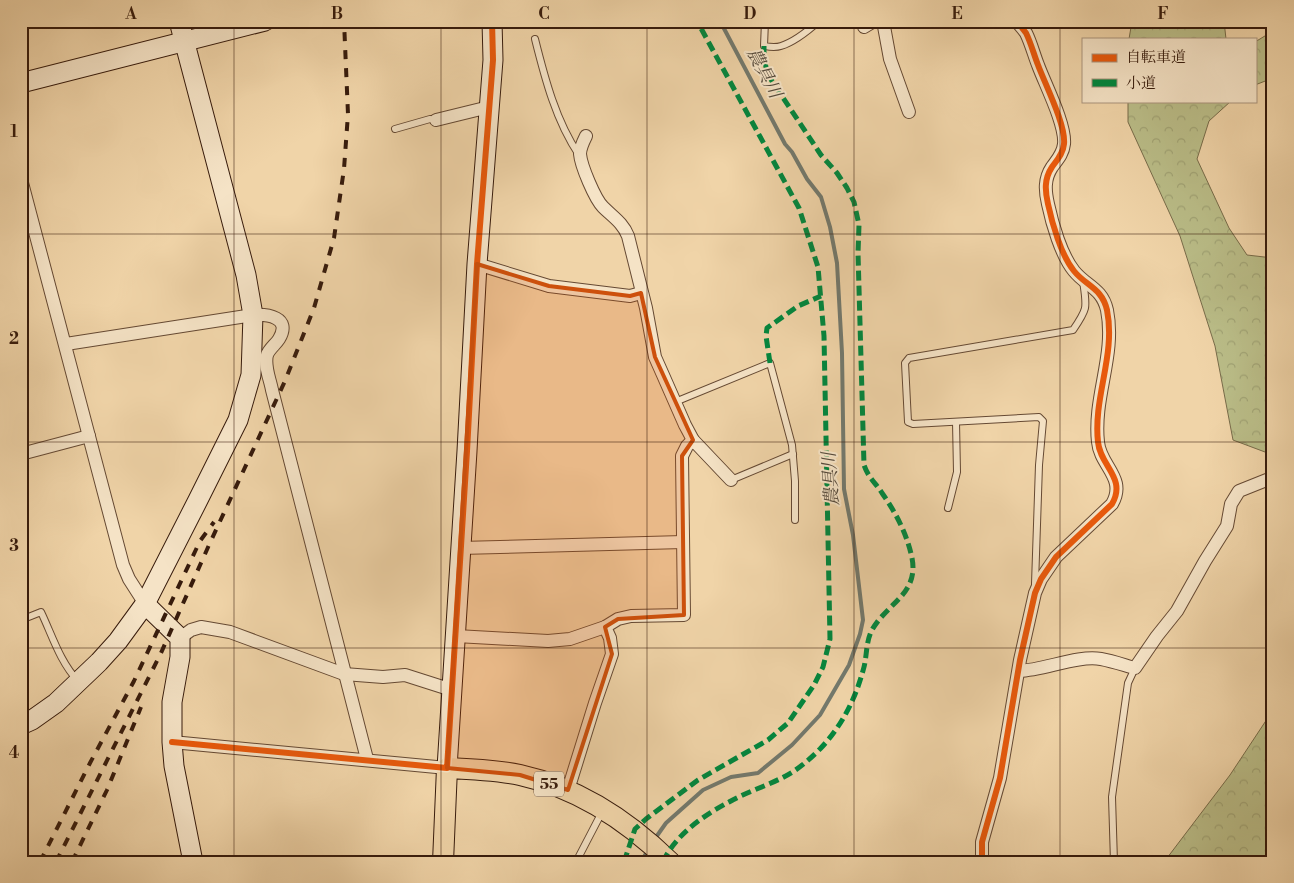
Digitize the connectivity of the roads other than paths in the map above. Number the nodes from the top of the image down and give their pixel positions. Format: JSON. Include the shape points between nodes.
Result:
{"nodes":[{"id":1,"x":179,"y":21,"type":"edge"},
{"id":2,"x":265,"y":21,"type":"edge"},
{"id":3,"x":492,"y":21,"type":"edge"},
{"id":4,"x":765,"y":21,"type":"edge"},
{"id":5,"x":820,"y":21,"type":"edge"},
{"id":6,"x":883,"y":21,"type":"edge"},
{"id":7,"x":1016,"y":21,"type":"edge"},
{"id":8,"x":534,"y":39,"type":"dead end"},
{"id":9,"x":184,"y":42,"type":"junction"},
{"id":10,"x":21,"y":83,"type":"edge"},
{"id":11,"x":489,"y":107,"type":"junction"},
{"id":12,"x":908,"y":112,"type":"dead end"},
{"id":13,"x":436,"y":120,"type":"joint"},
{"id":14,"x":395,"y":128,"type":"dead end"},
{"id":15,"x":586,"y":136,"type":"dead end"},
{"id":16,"x":580,"y":156,"type":"junction"},
{"id":17,"x":21,"y":179,"type":"edge"},
{"id":18,"x":477,"y":264,"type":"junction"},
{"id":19,"x":1082,"y":280,"type":"junction"},
{"id":20,"x":642,"y":293,"type":"junction"},
{"id":21,"x":252,"y":315,"type":"junction"},
{"id":22,"x":66,"y":344,"type":"junction"},
{"id":23,"x":675,"y":402,"type":"junction"},
{"id":24,"x":956,"y":422,"type":"junction"},
{"id":25,"x":89,"y":436,"type":"junction"},
{"id":26,"x":693,"y":440,"type":"junction"},
{"id":27,"x":21,"y":454,"type":"edge"},
{"id":28,"x":793,"y":454,"type":"junction"},
{"id":29,"x":1269,"y":478,"type":"dead end"},
{"id":30,"x":731,"y":480,"type":"joint"},
{"id":31,"x":948,"y":508,"type":"dead end"},
{"id":32,"x":795,"y":520,"type":"dead end"},
{"id":33,"x":684,"y":542,"type":"junction"},
{"id":34,"x":460,"y":548,"type":"junction"},
{"id":35,"x":1035,"y":593,"type":"junction"},
{"id":36,"x":145,"y":604,"type":"junction"},
{"id":37,"x":21,"y":620,"type":"edge"},
{"id":38,"x":605,"y":628,"type":"junction"},
{"id":39,"x":456,"y":636,"type":"junction"},
{"id":40,"x":180,"y":638,"type":"junction"},
{"id":41,"x":1135,"y":668,"type":"junction"},
{"id":42,"x":1019,"y":671,"type":"junction"},
{"id":43,"x":344,"y":674,"type":"junction"},
{"id":44,"x":79,"y":682,"type":"junction"},
{"id":45,"x":452,"y":690,"type":"junction"},
{"id":46,"x":21,"y":725,"type":"edge"},
{"id":47,"x":172,"y":742,"type":"junction"},
{"id":48,"x":367,"y":760,"type":"junction"},
{"id":49,"x":447,"y":768,"type":"junction"},
{"id":50,"x":568,"y":790,"type":"junction"},
{"id":51,"x":604,"y":809,"type":"junction"},
{"id":52,"x":666,"y":858,"type":"edge"},
{"id":53,"x":193,"y":862,"type":"edge"},
{"id":54,"x":443,"y":862,"type":"edge"},
{"id":55,"x":576,"y":862,"type":"edge"},
{"id":56,"x":982,"y":862,"type":"edge"},
{"id":57,"x":1114,"y":862,"type":"edge"}],
"edges":[{"from":1,"to":9,"type":"street"},
{"from":2,"to":9,"type":"street"},
{"from":3,"to":11,"type":"street"},
{"from":4,"to":5,"type":"lane","via":[[764,46],[773,47],[781,46]]},
{"from":6,"to":12,"type":"street","via":[[890,59]]},
{"from":7,"to":19,"type":"street","via":[[1026,33],[1061,127],[1064,146],[1046,179],[1045,190],[1066,259]]},
{"from":8,"to":16,"type":"lane","via":[[545,80],[565,130]]},
{"from":9,"to":10,"type":"street"},
{"from":9,"to":21,"type":"street","via":[[246,276]]},
{"from":11,"to":13,"type":"street"},
{"from":11,"to":18,"type":"street"},
{"from":13,"to":14,"type":"lane"},
{"from":15,"to":16,"type":"street"},
{"from":16,"to":20,"type":"street","via":[[597,199],[625,229]]},
{"from":17,"to":22,"type":"street"},
{"from":18,"to":20,"type":"street","via":[[549,286],[630,296]]},
{"from":18,"to":34,"type":"street"},
{"from":19,"to":24,"type":"lane","via":[[1085,313],[1073,330],[909,358],[905,364],[908,422]]},
{"from":19,"to":35,"type":"street","via":[[1103,298],[1107,311],[1108,355],[1098,415],[1098,444],[1100,456],[1116,480],[1117,496],[1056,557]]},
{"from":20,"to":23,"type":"street","via":[[655,357]]},
{"from":21,"to":22,"type":"street"},
{"from":21,"to":36,"type":"street","via":[[251,375],[238,420]]},
{"from":21,"to":43,"type":"street","via":[[272,315],[280,322],[280,337],[268,353],[266,364]]},
{"from":22,"to":25,"type":"street"},
{"from":23,"to":26,"type":"street"},
{"from":23,"to":28,"type":"lane","via":[[770,363]]},
{"from":24,"to":31,"type":"lane","via":[[957,472]]},
{"from":24,"to":35,"type":"lane","via":[[1039,417],[1043,421]]},
{"from":25,"to":27,"type":"street"},
{"from":25,"to":36,"type":"street","via":[[123,566]]},
{"from":26,"to":30,"type":"street"},
{"from":26,"to":33,"type":"street","via":[[682,456]]},
{"from":28,"to":30,"type":"lane"},
{"from":28,"to":32,"type":"lane"},
{"from":29,"to":41,"type":"street","via":[[1239,491],[1231,504],[1227,526],[1177,611]]},
{"from":33,"to":34,"type":"street"},
{"from":33,"to":38,"type":"street","via":[[684,615],[630,616]]},
{"from":34,"to":39,"type":"street"},
{"from":35,"to":42,"type":"street"},
{"from":36,"to":40,"type":"street"},
{"from":36,"to":44,"type":"street","via":[[118,641]]},
{"from":37,"to":44,"type":"lane","via":[[41,612],[64,662]]},
{"from":38,"to":39,"type":"street","via":[[570,639],[548,641]]},
{"from":38,"to":50,"type":"street","via":[[612,654]]},
{"from":39,"to":45,"type":"street"},
{"from":40,"to":43,"type":"street","via":[[201,627],[230,632]]},
{"from":40,"to":47,"type":"street","via":[[172,702]]},
{"from":41,"to":42,"type":"street","via":[[1099,658]]},
{"from":41,"to":57,"type":"lane","via":[[1125,699],[1112,797]]},
{"from":42,"to":56,"type":"street","via":[[1000,778],[982,842]]},
{"from":43,"to":45,"type":"street","via":[[405,675]]},
{"from":43,"to":48,"type":"street"},
{"from":44,"to":46,"type":"street","via":[[45,712]]},
{"from":45,"to":49,"type":"street"},
{"from":47,"to":48,"type":"street"},
{"from":47,"to":53,"type":"street"},
{"from":48,"to":49,"type":"street"},
{"from":49,"to":50,"type":"main road","number":"55","via":[[520,775]]},
{"from":49,"to":54,"type":"main road"},
{"from":50,"to":51,"type":"main road","number":"55"},
{"from":51,"to":52,"type":"main road","number":"55","via":[[639,833]]},
{"from":51,"to":55,"type":"lane"}]}
